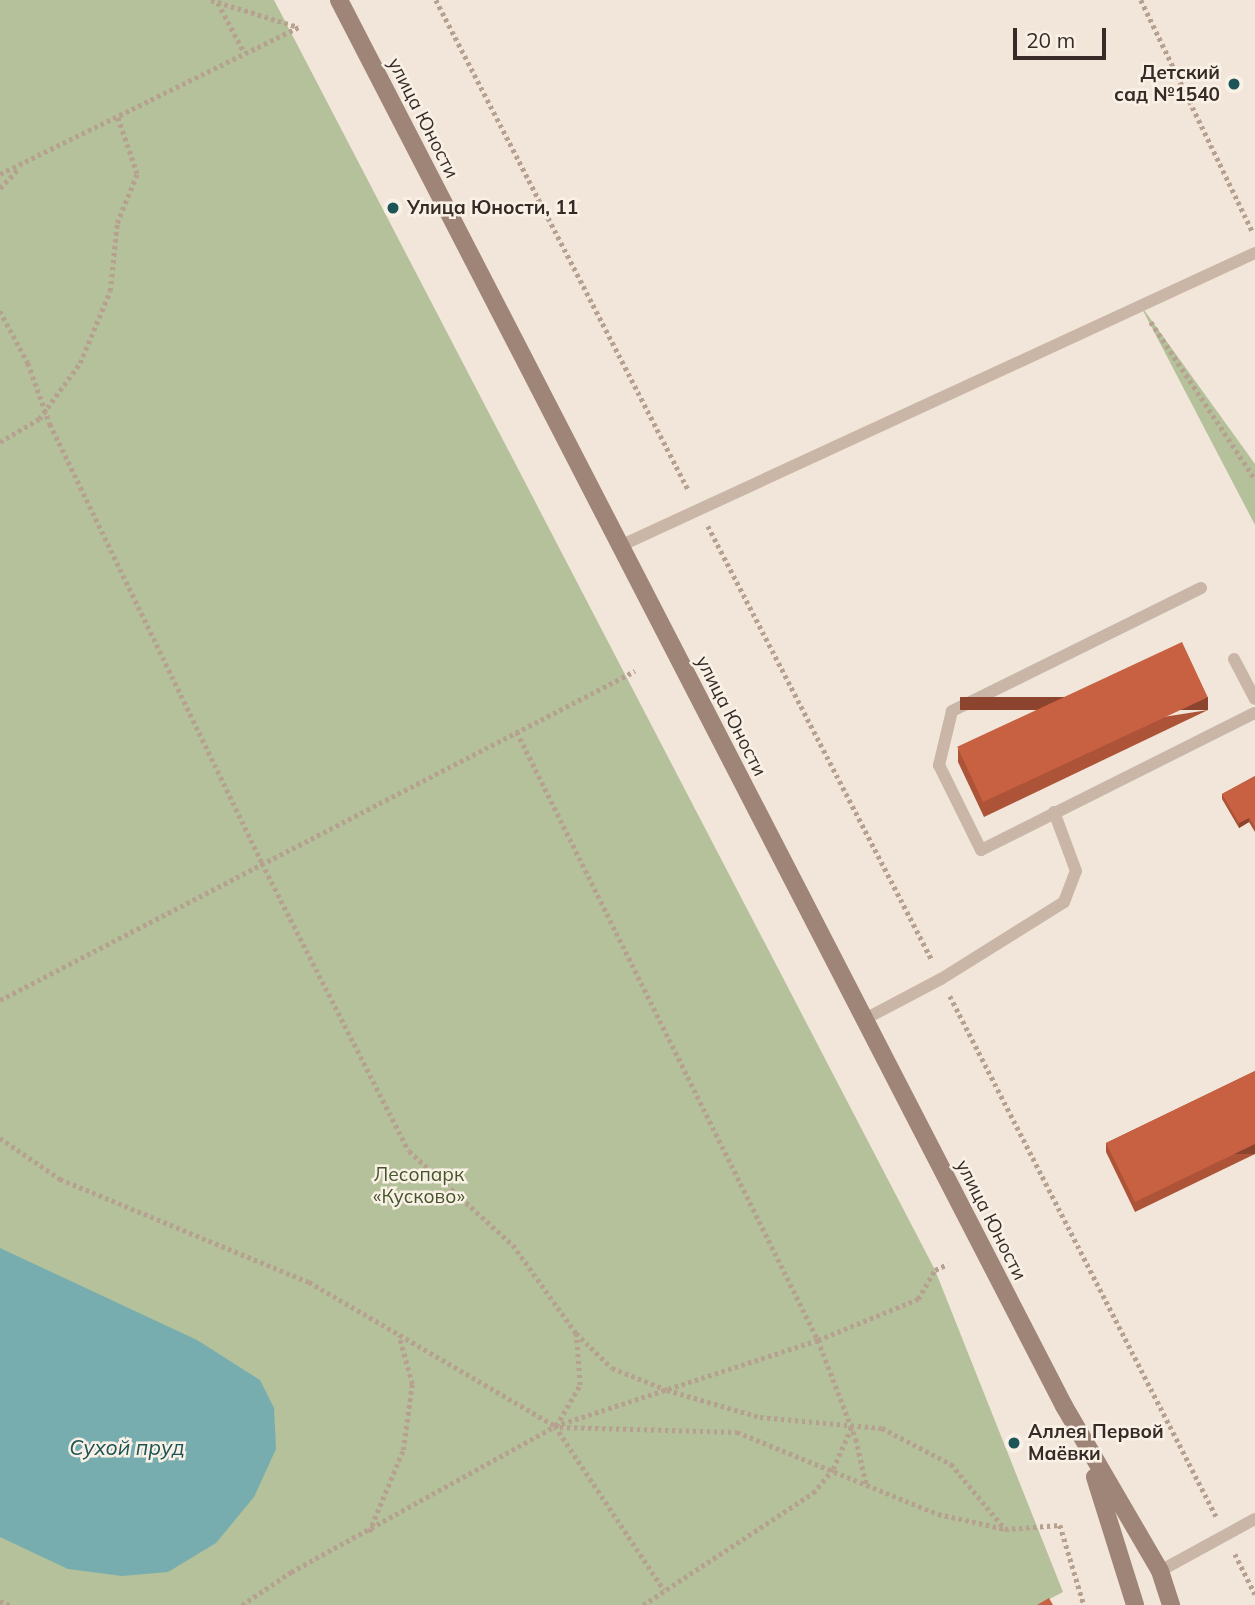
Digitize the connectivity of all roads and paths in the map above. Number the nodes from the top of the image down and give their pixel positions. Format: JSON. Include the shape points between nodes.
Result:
{"nodes":[{"id":1,"x":339,"y":0,"type":"edge"},
{"id":2,"x":436,"y":0,"type":"edge"},
{"id":3,"x":1141,"y":0,"type":"edge"},
{"id":4,"x":215,"y":1,"type":"edge"},
{"id":5,"x":244,"y":52,"type":"junction"},
{"id":6,"x":117,"y":116,"type":"junction"},
{"id":7,"x":22,"y":165,"type":"junction"},
{"id":8,"x":0,"y":174,"type":"edge"},
{"id":9,"x":0,"y":188,"type":"edge"},
{"id":10,"x":1255,"y":236,"type":"edge"},
{"id":11,"x":1255,"y":253,"type":"edge"},
{"id":12,"x":1139,"y":303,"type":"junction"},
{"id":13,"x":0,"y":310,"type":"edge"},
{"id":14,"x":45,"y":411,"type":"junction"},
{"id":15,"x":0,"y":442,"type":"edge"},
{"id":16,"x":1255,"y":479,"type":"edge"},
{"id":17,"x":698,"y":508,"type":"junction"},
{"id":18,"x":620,"y":546,"type":"junction"},
{"id":19,"x":1201,"y":588,"type":"dead end"},
{"id":20,"x":1234,"y":659,"type":"dead end"},
{"id":21,"x":635,"y":671,"type":"dead end"},
{"id":22,"x":1255,"y":699,"type":"edge"},
{"id":23,"x":1255,"y":713,"type":"edge"},
{"id":24,"x":517,"y":732,"type":"junction"},
{"id":25,"x":1054,"y":812,"type":"junction"},
{"id":26,"x":262,"y":863,"type":"junction"},
{"id":27,"x":941,"y":979,"type":"junction"},
{"id":28,"x":0,"y":1000,"type":"edge"},
{"id":29,"x":865,"y":1019,"type":"junction"},
{"id":30,"x":0,"y":1138,"type":"edge"},
{"id":31,"x":948,"y":1264,"type":"dead end"},
{"id":32,"x":576,"y":1333,"type":"junction"},
{"id":33,"x":399,"y":1335,"type":"junction"},
{"id":34,"x":818,"y":1340,"type":"junction"},
{"id":35,"x":667,"y":1390,"type":"junction"},
{"id":36,"x":555,"y":1426,"type":"junction"},
{"id":37,"x":851,"y":1427,"type":"junction"},
{"id":38,"x":1087,"y":1450,"type":"junction"},
{"id":39,"x":833,"y":1469,"type":"junction"},
{"id":40,"x":867,"y":1487,"type":"junction"},
{"id":41,"x":1255,"y":1519,"type":"edge"},
{"id":42,"x":1005,"y":1529,"type":"junction"},
{"id":43,"x":369,"y":1533,"type":"junction"},
{"id":44,"x":1225,"y":1535,"type":"junction"},
{"id":45,"x":1161,"y":1576,"type":"junction"},
{"id":46,"x":664,"y":1590,"type":"junction"},
{"id":47,"x":1255,"y":1594,"type":"edge"},
{"id":48,"x":0,"y":1601,"type":"edge"},
{"id":49,"x":10,"y":1605,"type":"edge"},
{"id":50,"x":242,"y":1605,"type":"edge"},
{"id":51,"x":643,"y":1605,"type":"edge"},
{"id":52,"x":1084,"y":1605,"type":"edge"},
{"id":53,"x":1135,"y":1605,"type":"edge"},
{"id":54,"x":1171,"y":1605,"type":"edge"},
{"id":55,"x":1185,"y":1605,"type":"edge"}],
"edges":[{"from":1,"to":18,"type":"main road","name":"улица Юности"},
{"from":2,"to":17,"type":"path"},
{"from":3,"to":10,"type":"path"},
{"from":4,"to":5,"type":"path"},
{"from":4,"to":5,"type":"path","via":[[299,27]]},
{"from":5,"to":6,"type":"path"},
{"from":6,"to":7,"type":"path"},
{"from":6,"to":14,"type":"path","via":[[137,174],[117,223],[110,291],[80,363]]},
{"from":7,"to":8,"type":"path"},
{"from":7,"to":9,"type":"path"},
{"from":11,"to":12,"type":"lane"},
{"from":12,"to":16,"type":"path"},
{"from":12,"to":17,"type":"lane"},
{"from":13,"to":14,"type":"path","via":[[28,363]]},
{"from":14,"to":15,"type":"path"},
{"from":14,"to":26,"type":"path"},
{"from":17,"to":18,"type":"lane"},
{"from":17,"to":27,"type":"path"},
{"from":18,"to":29,"type":"main road","name":"улица Юности"},
{"from":19,"to":25,"type":"lane","via":[[952,711],[939,765],[981,850]]},
{"from":20,"to":22,"type":"lane"},
{"from":21,"to":24,"type":"path"},
{"from":23,"to":25,"type":"lane"},
{"from":24,"to":26,"type":"path"},
{"from":24,"to":34,"type":"path"},
{"from":25,"to":27,"type":"lane","via":[[1076,871],[1064,902]]},
{"from":26,"to":28,"type":"path"},
{"from":26,"to":32,"type":"path","via":[[409,1151],[513,1245]]},
{"from":27,"to":29,"type":"lane"},
{"from":27,"to":44,"type":"path"},
{"from":29,"to":38,"type":"main road","name":"улица Юности"},
{"from":30,"to":33,"type":"path","via":[[60,1179],[309,1282]]},
{"from":31,"to":34,"type":"path","via":[[935,1270],[918,1299]]},
{"from":32,"to":35,"type":"path","via":[[612,1368]]},
{"from":32,"to":36,"type":"path","via":[[580,1385]]},
{"from":33,"to":36,"type":"path"},
{"from":33,"to":43,"type":"path","via":[[411,1384],[403,1450]]},
{"from":34,"to":35,"type":"path"},
{"from":34,"to":37,"type":"path"},
{"from":35,"to":36,"type":"path"},
{"from":35,"to":37,"type":"path","via":[[760,1418]]},
{"from":36,"to":39,"type":"path","via":[[737,1432]]},
{"from":36,"to":43,"type":"path"},
{"from":36,"to":46,"type":"path"},
{"from":37,"to":39,"type":"path"},
{"from":37,"to":40,"type":"path"},
{"from":37,"to":42,"type":"path","via":[[882,1428],[951,1464]]},
{"from":38,"to":45,"type":"main road","name":"улица Юности"},
{"from":38,"to":53,"type":"main road","name":"улица Юности"},
{"from":39,"to":40,"type":"path"},
{"from":39,"to":46,"type":"path","via":[[813,1493]]},
{"from":40,"to":42,"type":"path","via":[[938,1514]]},
{"from":41,"to":44,"type":"lane"},
{"from":42,"to":52,"type":"path","via":[[1060,1525]]},
{"from":43,"to":50,"type":"path","via":[[290,1572]]},
{"from":44,"to":45,"type":"lane"},
{"from":44,"to":47,"type":"path"},
{"from":45,"to":54,"type":"main road","name":"улица Юности"},
{"from":45,"to":55,"type":"main road"},
{"from":46,"to":51,"type":"path"},
{"from":48,"to":49,"type":"path"}]}
